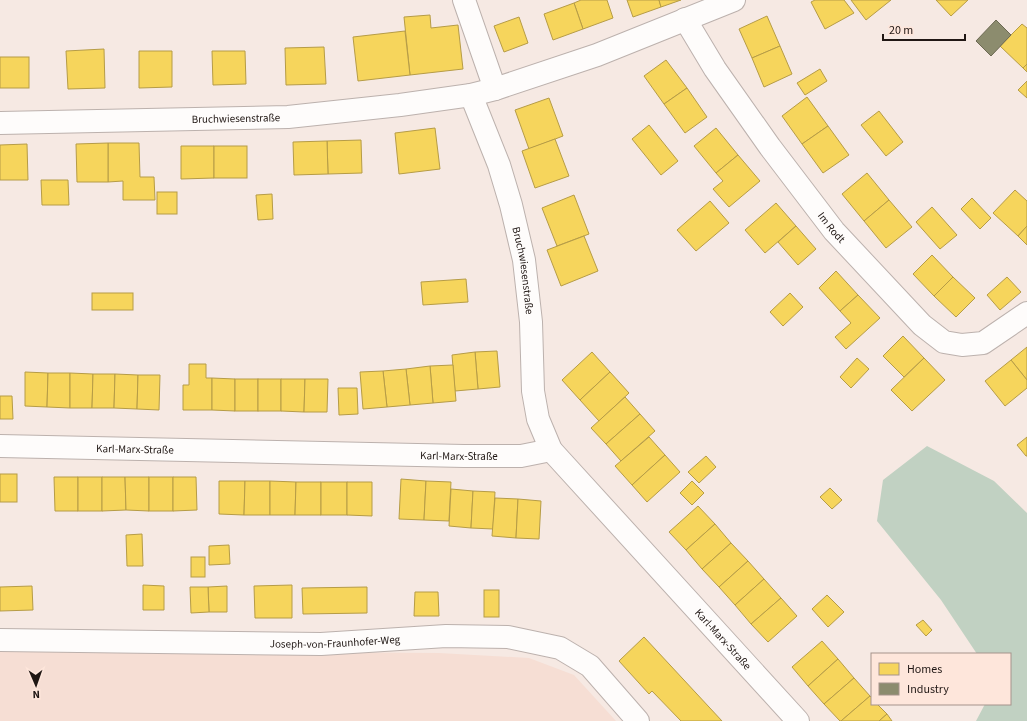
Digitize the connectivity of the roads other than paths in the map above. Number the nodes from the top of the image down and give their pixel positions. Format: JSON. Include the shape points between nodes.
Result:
{"nodes":[{"id":1,"x":464,"y":0,"type":"edge"},
{"id":2,"x":734,"y":0,"type":"edge"},
{"id":3,"x":685,"y":20,"type":"junction"},
{"id":4,"x":495,"y":88,"type":"junction"},
{"id":5,"x":471,"y":95,"type":"junction"},
{"id":6,"x":0,"y":123,"type":"edge"},
{"id":7,"x":1027,"y":312,"type":"edge"},
{"id":8,"x":0,"y":446,"type":"edge"},
{"id":9,"x":551,"y":450,"type":"junction"},
{"id":10,"x":0,"y":640,"type":"edge"},
{"id":11,"x":638,"y":721,"type":"edge"},
{"id":12,"x":797,"y":721,"type":"edge"}],
"edges":[{"from":1,"to":4,"type":"street"},
{"from":2,"to":3,"type":"street","name":"Bruchwiesenstraße"},
{"from":3,"to":4,"type":"street","name":"Bruchwiesenstraße","via":[[597,55]]},
{"from":3,"to":7,"type":"street","name":"Im Rodt","via":[[770,147],[834,231],[922,325],[944,342],[962,346],[983,343]]},
{"from":4,"to":5,"type":"street","name":"Bruchwiesenstraße"},
{"from":5,"to":6,"type":"street","name":"Bruchwiesenstraße","via":[[400,106],[288,117]]},
{"from":5,"to":9,"type":"street","name":"Bruchwiesenstraße","via":[[499,165],[524,260],[531,322],[533,391],[538,420]]},
{"from":8,"to":9,"type":"street","name":"Karl-Marx-Straße","via":[[464,456],[521,456]]},
{"from":9,"to":12,"type":"street","name":"Karl-Marx-Straße"},
{"from":10,"to":11,"type":"street","name":"Joseph-von-Fraunhofer-Weg","via":[[321,644],[446,636],[508,637],[560,648],[590,666]]}]}
